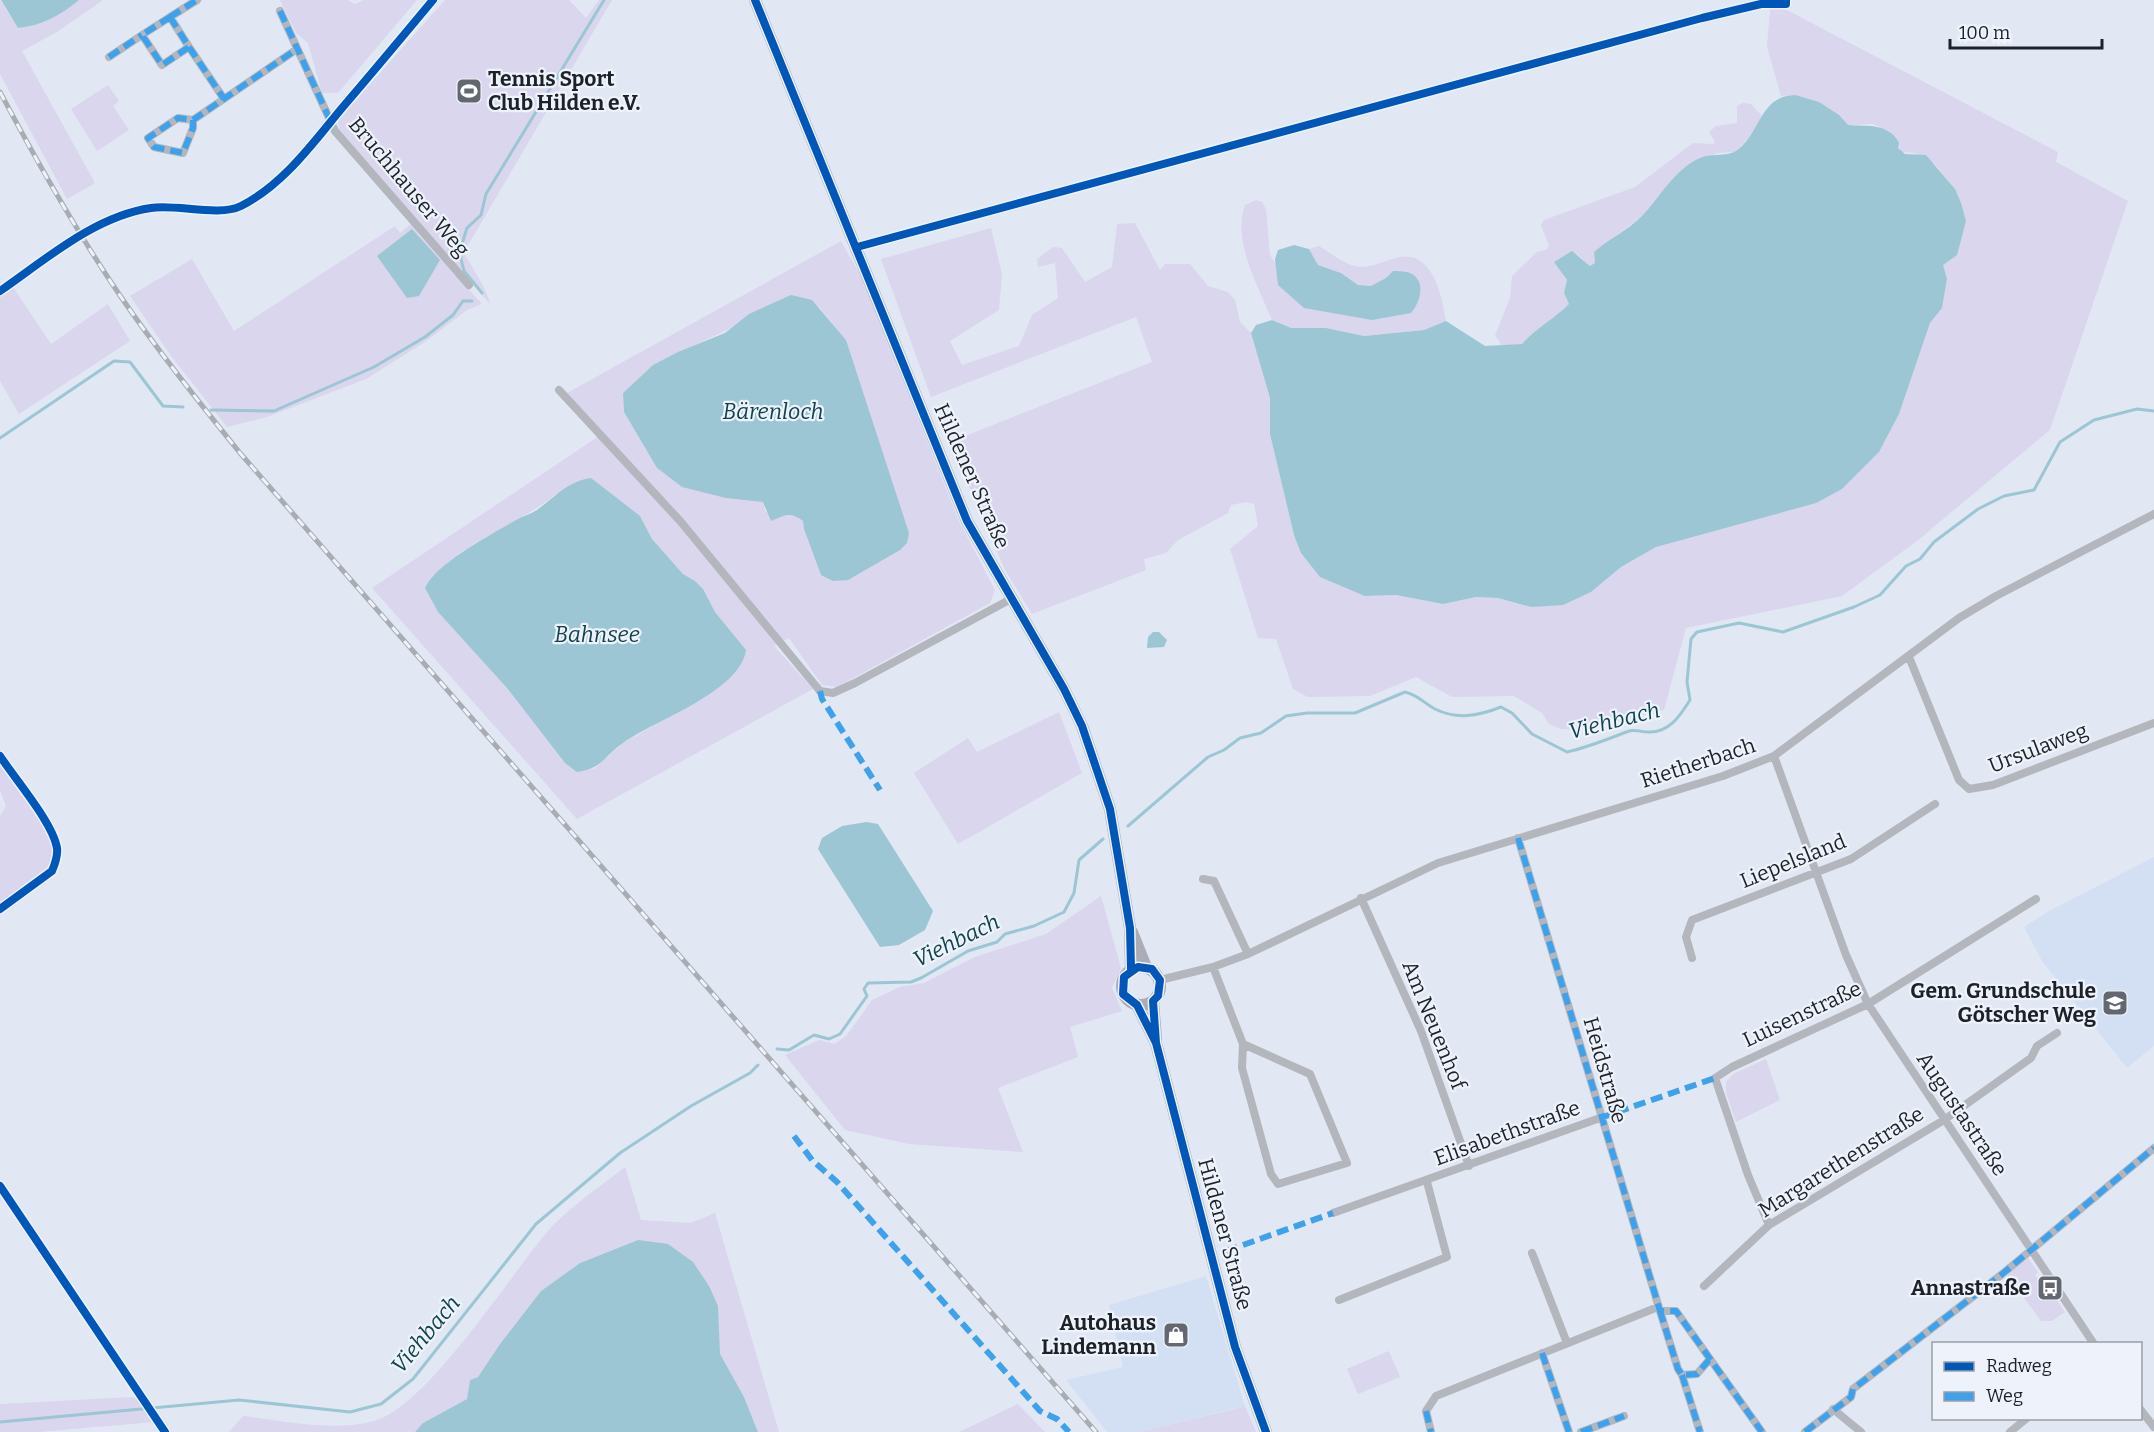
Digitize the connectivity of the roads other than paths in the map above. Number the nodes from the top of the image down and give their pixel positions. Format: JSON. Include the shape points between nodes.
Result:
{"nodes":[{"id":1,"x":197,"y":0,"type":"edge"},
{"id":2,"x":434,"y":0,"type":"edge"},
{"id":3,"x":755,"y":0,"type":"edge"},
{"id":4,"x":280,"y":11,"type":"dead end"},
{"id":5,"x":170,"y":17,"type":"junction"},
{"id":6,"x":142,"y":35,"type":"junction"},
{"id":7,"x":189,"y":47,"type":"junction"},
{"id":8,"x":297,"y":49,"type":"junction"},
{"id":9,"x":109,"y":57,"type":"dead end"},
{"id":10,"x":224,"y":99,"type":"junction"},
{"id":11,"x":193,"y":120,"type":"junction"},
{"id":12,"x":330,"y":122,"type":"junction"},
{"id":13,"x":469,"y":285,"type":"dead end"},
{"id":14,"x":0,"y":291,"type":"edge"},
{"id":15,"x":559,"y":390,"type":"dead end"},
{"id":16,"x":2154,"y":514,"type":"edge"},
{"id":17,"x":1011,"y":599,"type":"junction"},
{"id":18,"x":1909,"y":657,"type":"junction"},
{"id":19,"x":2154,"y":723,"type":"edge"},
{"id":20,"x":1774,"y":756,"type":"junction"},
{"id":21,"x":1935,"y":804,"type":"dead end"},
{"id":22,"x":1518,"y":838,"type":"junction"},
{"id":23,"x":1818,"y":874,"type":"junction"},
{"id":24,"x":1203,"y":879,"type":"dead end"},
{"id":25,"x":1361,"y":898,"type":"junction"},
{"id":26,"x":2036,"y":898,"type":"dead end"},
{"id":27,"x":1130,"y":928,"type":"junction"},
{"id":28,"x":1248,"y":954,"type":"junction"},
{"id":29,"x":1692,"y":958,"type":"dead end"},
{"id":30,"x":1146,"y":967,"type":"junction"},
{"id":31,"x":1213,"y":967,"type":"junction"},
{"id":32,"x":1131,"y":969,"type":"junction"},
{"id":33,"x":1160,"y":980,"type":"junction"},
{"id":34,"x":1153,"y":1001,"type":"junction"},
{"id":35,"x":1868,"y":1004,"type":"junction"},
{"id":36,"x":1137,"y":1005,"type":"junction"},
{"id":37,"x":2057,"y":1033,"type":"dead end"},
{"id":38,"x":1156,"y":1044,"type":"junction"},
{"id":39,"x":1243,"y":1044,"type":"junction"},
{"id":40,"x":1600,"y":1118,"type":"junction"},
{"id":41,"x":1944,"y":1120,"type":"junction"},
{"id":42,"x":2154,"y":1148,"type":"edge"},
{"id":43,"x":1469,"y":1167,"type":"junction"},
{"id":44,"x":1426,"y":1182,"type":"junction"},
{"id":45,"x":1333,"y":1214,"type":"dead end"},
{"id":46,"x":1769,"y":1225,"type":"junction"},
{"id":47,"x":2030,"y":1248,"type":"junction"},
{"id":48,"x":1532,"y":1253,"type":"dead end"},
{"id":49,"x":1704,"y":1286,"type":"dead end"},
{"id":50,"x":1339,"y":1300,"type":"dead end"},
{"id":51,"x":1659,"y":1309,"type":"junction"},
{"id":52,"x":2093,"y":1342,"type":"edge"},
{"id":53,"x":1567,"y":1343,"type":"junction"},
{"id":54,"x":1542,"y":1353,"type":"junction"},
{"id":55,"x":1709,"y":1360,"type":"junction"},
{"id":56,"x":1682,"y":1375,"type":"junction"},
{"id":57,"x":1833,"y":1409,"type":"junction"},
{"id":58,"x":2142,"y":1412,"type":"edge"},
{"id":59,"x":1624,"y":1416,"type":"dead end"},
{"id":60,"x":2026,"y":1420,"type":"edge"},
{"id":61,"x":2154,"y":1428,"type":"edge"},
{"id":62,"x":1266,"y":1432,"type":"edge"},
{"id":63,"x":1431,"y":1432,"type":"edge"},
{"id":64,"x":1569,"y":1432,"type":"edge"},
{"id":65,"x":1581,"y":1432,"type":"edge"},
{"id":66,"x":1700,"y":1432,"type":"edge"},
{"id":67,"x":1762,"y":1432,"type":"edge"},
{"id":68,"x":1805,"y":1432,"type":"edge"},
{"id":69,"x":1861,"y":1432,"type":"edge"},
{"id":70,"x":2010,"y":1432,"type":"edge"}],
"edges":[{"from":1,"to":5,"type":"street"},
{"from":2,"to":12,"type":"street"},
{"from":3,"to":17,"type":"main road","name":"Hildener Straße","via":[[967,521]]},
{"from":4,"to":8,"type":"street","name":"Bruchhauser Weg"},
{"from":5,"to":6,"type":"street"},
{"from":5,"to":7,"type":"street"},
{"from":6,"to":7,"type":"street","via":[[162,65]]},
{"from":6,"to":9,"type":"street"},
{"from":7,"to":10,"type":"street"},
{"from":8,"to":10,"type":"street"},
{"from":8,"to":12,"type":"street","name":"Bruchhauser Weg"},
{"from":10,"to":11,"type":"street"},
{"from":11,"to":11,"type":"street","via":[[178,118],[148,138],[154,147],[183,153]]},
{"from":12,"to":13,"type":"street","name":"Bruchhauser Weg"},
{"from":12,"to":14,"type":"street","via":[[284,174],[241,206],[228,210],[166,206],[121,216],[81,235]]},
{"from":15,"to":17,"type":"street","via":[[681,522],[820,691],[833,693],[855,683]]},
{"from":16,"to":18,"type":"street","name":"Rietherbach","via":[[1996,596],[1959,618]]},
{"from":17,"to":27,"type":"main road","name":"Hildener Straße","via":[[1082,726],[1110,809]]},
{"from":18,"to":19,"type":"street","name":"Ursulaweg","via":[[1959,780],[1969,789],[1993,785]]},
{"from":18,"to":20,"type":"street","name":"Rietherbach"},
{"from":20,"to":22,"type":"street","name":"Rietherbach","via":[[1723,776]]},
{"from":20,"to":23,"type":"street","name":"Augustastraße"},
{"from":21,"to":23,"type":"street","name":"Liepelsland","via":[[1851,860]]},
{"from":22,"to":25,"type":"street","name":"Rietherbach","via":[[1438,863]]},
{"from":22,"to":40,"type":"street","name":"Heidstraße"},
{"from":23,"to":29,"type":"street","name":"Liepelsland","via":[[1692,920],[1686,937]]},
{"from":23,"to":35,"type":"street","name":"Augustastraße"},
{"from":24,"to":28,"type":"street","via":[[1214,881]]},
{"from":25,"to":28,"type":"street","name":"Rietherbach"},
{"from":25,"to":43,"type":"street","name":"Am Neuenhof","via":[[1421,1031]]},
{"from":26,"to":35,"type":"street","name":"Luisenstraße"},
{"from":27,"to":30,"type":"main road","name":"Hildener Straße"},
{"from":27,"to":32,"type":"main road","name":"Hildener Straße"},
{"from":28,"to":31,"type":"street","name":"Rietherbach"},
{"from":30,"to":32,"type":"main road"},
{"from":30,"to":33,"type":"main road"},
{"from":31,"to":33,"type":"street","name":"Rietherbach"},
{"from":31,"to":39,"type":"street"},
{"from":32,"to":36,"type":"main road","via":[[1124,976],[1123,994]]},
{"from":33,"to":34,"type":"main road","via":[[1158,996]]},
{"from":34,"to":36,"type":"main road"},
{"from":34,"to":38,"type":"main road","name":"Hildener Straße"},
{"from":35,"to":41,"type":"street","name":"Augustastraße"},
{"from":35,"to":46,"type":"street","name":"Luisenstraße","via":[[1715,1078]]},
{"from":36,"to":38,"type":"main road","name":"Hildener Straße"},
{"from":37,"to":41,"type":"street","name":"Margarethenstraße","via":[[2037,1046],[2031,1058]]},
{"from":38,"to":62,"type":"main road","name":"Hildener Straße","via":[[1235,1347]]},
{"from":39,"to":39,"type":"street","via":[[1242,1068],[1271,1174],[1278,1184],[1347,1163],[1310,1074]]},
{"from":40,"to":43,"type":"street","name":"Elisabethstraße"},
{"from":40,"to":51,"type":"street","name":"Heidstraße"},
{"from":41,"to":46,"type":"street","name":"Margarethenstraße"},
{"from":41,"to":47,"type":"street","name":"Augustastraße"},
{"from":42,"to":47,"type":"street"},
{"from":43,"to":44,"type":"street","name":"Elisabethstraße"},
{"from":44,"to":45,"type":"street","name":"Elisabethstraße"},
{"from":44,"to":50,"type":"street","name":"Elisabethstraße","via":[[1447,1257]]},
{"from":46,"to":49,"type":"street","name":"Margarethenstraße"},
{"from":47,"to":52,"type":"street","name":"Augustastraße"},
{"from":47,"to":57,"type":"street"},
{"from":48,"to":53,"type":"street"},
{"from":51,"to":53,"type":"street"},
{"from":51,"to":55,"type":"street","via":[[1676,1311]]},
{"from":51,"to":56,"type":"street","name":"Heidstraße"},
{"from":53,"to":54,"type":"street"},
{"from":54,"to":63,"type":"street","via":[[1436,1396],[1426,1411]]},
{"from":54,"to":64,"type":"street"},
{"from":55,"to":56,"type":"street","via":[[1697,1374]]},
{"from":55,"to":67,"type":"street"},
{"from":56,"to":66,"type":"street","name":"Heidstraße"},
{"from":57,"to":68,"type":"street"},
{"from":57,"to":69,"type":"street"},
{"from":58,"to":61,"type":"street"},
{"from":59,"to":65,"type":"street"},
{"from":60,"to":70,"type":"street"}]}
